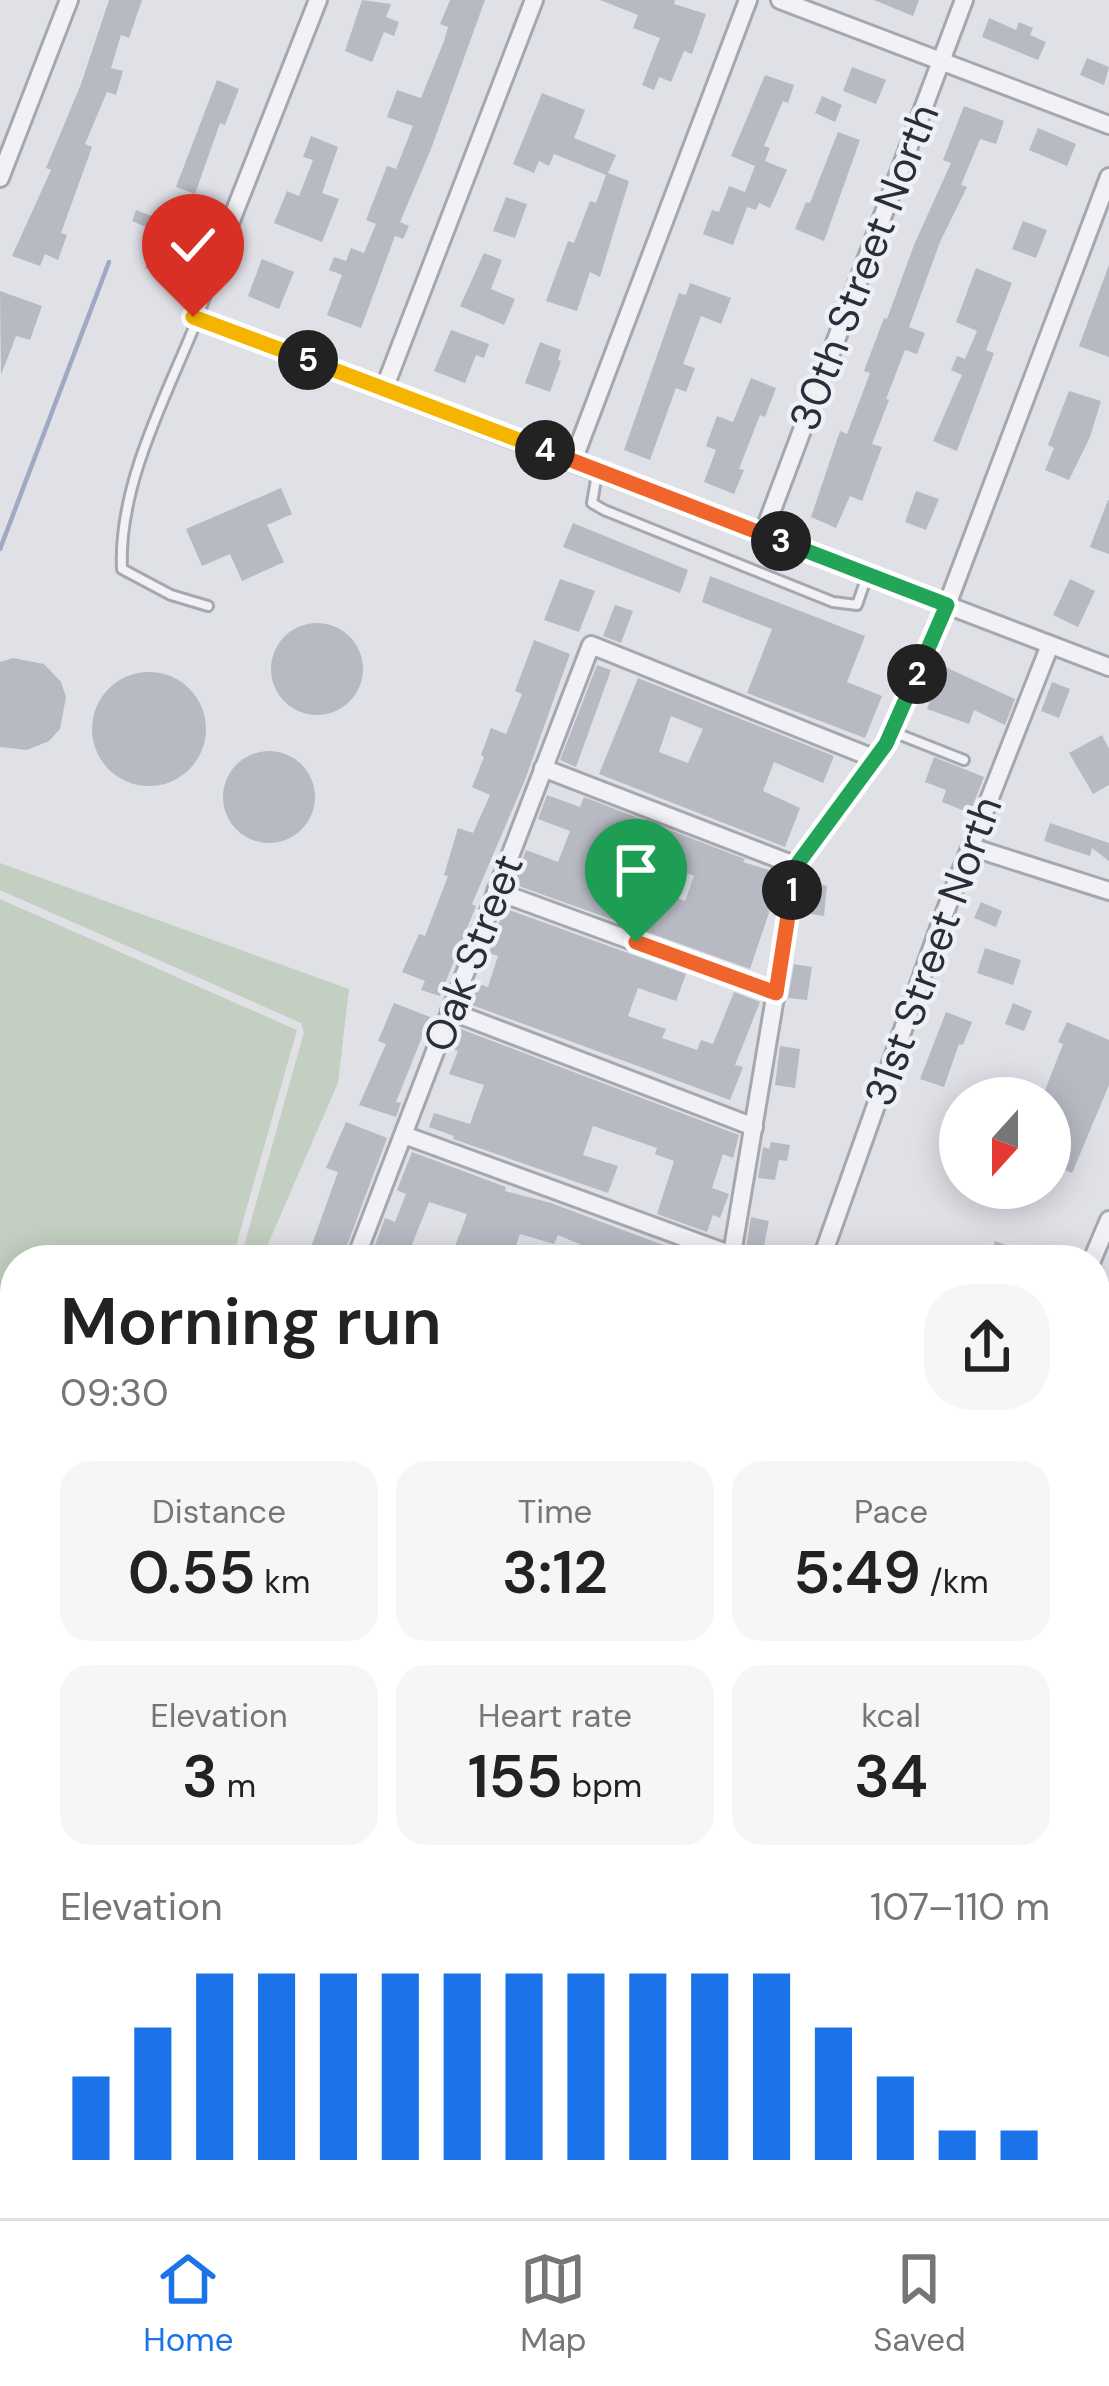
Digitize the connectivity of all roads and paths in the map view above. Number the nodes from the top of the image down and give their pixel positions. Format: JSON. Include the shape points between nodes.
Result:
{"nodes":[{"id":1,"x":69,"y":0,"type":"edge"},
{"id":2,"x":318,"y":0,"type":"edge"},
{"id":3,"x":534,"y":0,"type":"edge"},
{"id":4,"x":748,"y":0,"type":"edge"},
{"id":5,"x":780,"y":0,"type":"edge"},
{"id":6,"x":964,"y":0,"type":"edge"},
{"id":7,"x":941,"y":62,"type":"junction"},
{"id":8,"x":1109,"y":125,"type":"edge"},
{"id":9,"x":1109,"y":177,"type":"edge"},
{"id":10,"x":0,"y":178,"type":"edge"},
{"id":11,"x":195,"y":318,"type":"junction"},
{"id":12,"x":384,"y":388,"type":"junction"},
{"id":13,"x":573,"y":461,"type":"junction"},
{"id":14,"x":598,"y":471,"type":"junction"},
{"id":15,"x":763,"y":534,"type":"junction"},
{"id":16,"x":867,"y":574,"type":"junction"},
{"id":17,"x":947,"y":605,"type":"junction"},
{"id":18,"x":208,"y":606,"type":"dead end"},
{"id":19,"x":1051,"y":645,"type":"junction"},
{"id":20,"x":1109,"y":667,"type":"edge"},
{"id":21,"x":892,"y":732,"type":"junction"},
{"id":22,"x":873,"y":758,"type":"junction"},
{"id":23,"x":964,"y":760,"type":"dead end"},
{"id":24,"x":543,"y":768,"type":"junction"},
{"id":25,"x":971,"y":847,"type":"junction"},
{"id":26,"x":796,"y":866,"type":"junction"},
{"id":27,"x":1109,"y":891,"type":"edge"},
{"id":28,"x":496,"y":892,"type":"junction"},
{"id":29,"x":776,"y":993,"type":"junction"},
{"id":30,"x":450,"y":1011,"type":"junction"},
{"id":31,"x":754,"y":1126,"type":"junction"},
{"id":32,"x":404,"y":1135,"type":"junction"},
{"id":33,"x":366,"y":1245,"type":"edge"},
{"id":34,"x":700,"y":1245,"type":"edge"},
{"id":35,"x":734,"y":1245,"type":"edge"},
{"id":36,"x":826,"y":1245,"type":"edge"}],
"edges":[{"from":1,"to":10,"type":"street"},
{"from":2,"to":11,"type":"street"},
{"from":3,"to":12,"type":"street"},
{"from":4,"to":13,"type":"street"},
{"from":5,"to":7,"type":"street"},
{"from":6,"to":7,"type":"street","name":"30th Street North"},
{"from":7,"to":8,"type":"street"},
{"from":7,"to":15,"type":"street","name":"30th Street North"},
{"from":9,"to":17,"type":"street"},
{"from":11,"to":12,"type":"street"},
{"from":11,"to":18,"type":"lane","via":[[120,535],[122,569]]},
{"from":12,"to":13,"type":"street"},
{"from":13,"to":14,"type":"street"},
{"from":14,"to":15,"type":"street"},
{"from":14,"to":16,"type":"lane","via":[[592,503],[604,510],[833,602],[857,604]]},
{"from":15,"to":16,"type":"street"},
{"from":16,"to":17,"type":"street"},
{"from":17,"to":19,"type":"street"},
{"from":17,"to":21,"type":"street"},
{"from":19,"to":20,"type":"street"},
{"from":19,"to":25,"type":"street","name":"31st Street North"},
{"from":21,"to":22,"type":"street"},
{"from":21,"to":23,"type":"lane"},
{"from":22,"to":24,"type":"street","name":"Oak Street","via":[[591,645]]},
{"from":22,"to":26,"type":"street"},
{"from":24,"to":26,"type":"street"},
{"from":24,"to":28,"type":"street","name":"Oak Street"},
{"from":25,"to":27,"type":"street"},
{"from":25,"to":36,"type":"street","name":"31st Street North"},
{"from":26,"to":29,"type":"street"},
{"from":28,"to":29,"type":"street"},
{"from":28,"to":30,"type":"street","name":"Oak Street"},
{"from":29,"to":31,"type":"street"},
{"from":30,"to":31,"type":"street"},
{"from":30,"to":32,"type":"street","name":"Oak Street"},
{"from":31,"to":35,"type":"street"},
{"from":32,"to":33,"type":"street","name":"Oak Street"},
{"from":32,"to":34,"type":"street"}]}
